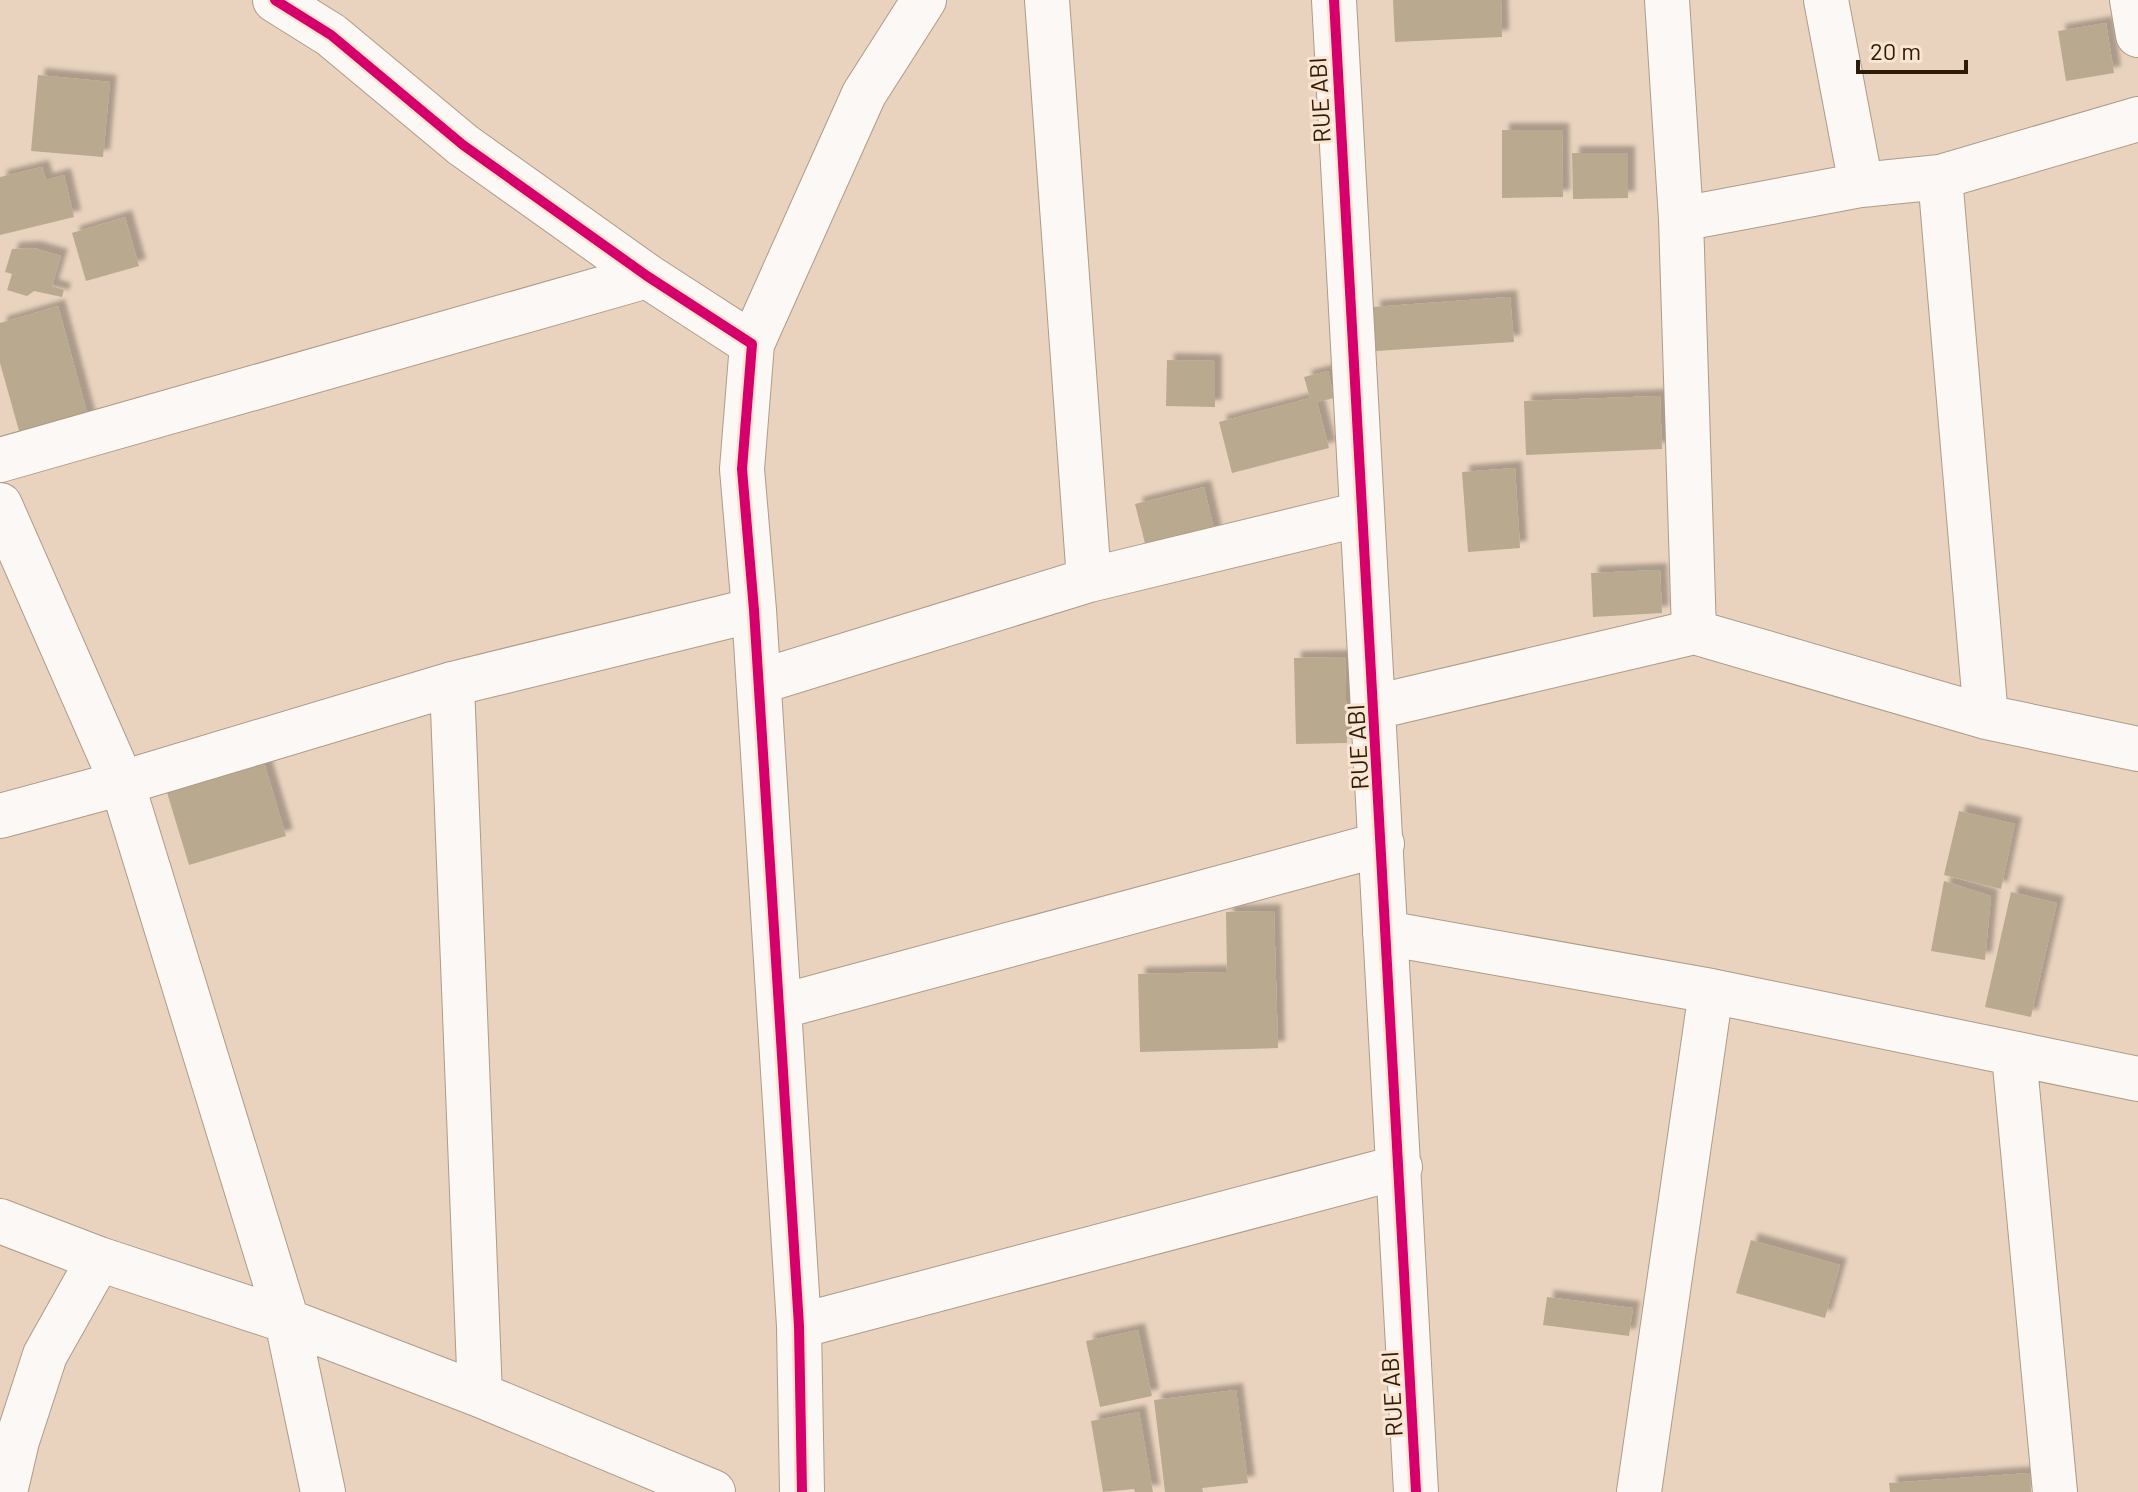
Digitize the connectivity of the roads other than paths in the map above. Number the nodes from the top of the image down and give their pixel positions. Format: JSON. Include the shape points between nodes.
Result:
{"nodes":[{"id":1,"x":275,"y":0,"type":"edge"},
{"id":2,"x":924,"y":0,"type":"edge"},
{"id":3,"x":1047,"y":0,"type":"edge"},
{"id":4,"x":1334,"y":0,"type":"edge"},
{"id":5,"x":1667,"y":0,"type":"edge"},
{"id":6,"x":1826,"y":0,"type":"edge"},
{"id":7,"x":2132,"y":0,"type":"edge"},
{"id":8,"x":2138,"y":35,"type":"edge"},
{"id":9,"x":2138,"y":119,"type":"edge"},
{"id":10,"x":1940,"y":177,"type":"junction"},
{"id":11,"x":1861,"y":185,"type":"junction"},
{"id":12,"x":1681,"y":219,"type":"junction"},
{"id":13,"x":647,"y":276,"type":"junction"},
{"id":14,"x":752,"y":344,"type":"junction"},
{"id":15,"x":0,"y":460,"type":"edge"},
{"id":16,"x":0,"y":505,"type":"edge"},
{"id":17,"x":1361,"y":514,"type":"junction"},
{"id":18,"x":1089,"y":580,"type":"junction"},
{"id":19,"x":754,"y":610,"type":"junction"},
{"id":20,"x":1694,"y":632,"type":"junction"},
{"id":21,"x":759,"y":682,"type":"junction"},
{"id":22,"x":452,"y":684,"type":"junction"},
{"id":23,"x":1375,"y":707,"type":"junction"},
{"id":24,"x":1986,"y":717,"type":"junction"},
{"id":25,"x":2138,"y":749,"type":"edge"},
{"id":26,"x":122,"y":783,"type":"junction"},
{"id":27,"x":0,"y":816,"type":"edge"},
{"id":28,"x":1382,"y":844,"type":"junction"},
{"id":29,"x":1385,"y":933,"type":"junction"},
{"id":30,"x":1711,"y":991,"type":"junction"},
{"id":31,"x":779,"y":1007,"type":"junction"},
{"id":32,"x":2014,"y":1055,"type":"junction"},
{"id":33,"x":2138,"y":1079,"type":"edge"},
{"id":34,"x":1400,"y":1167,"type":"junction"},
{"id":35,"x":0,"y":1221,"type":"edge"},
{"id":36,"x":99,"y":1259,"type":"junction"},
{"id":37,"x":287,"y":1321,"type":"junction"},
{"id":38,"x":799,"y":1326,"type":"junction"},
{"id":39,"x":480,"y":1395,"type":"junction"},
{"id":40,"x":5,"y":1492,"type":"edge"},
{"id":41,"x":323,"y":1492,"type":"edge"},
{"id":42,"x":713,"y":1492,"type":"edge"},
{"id":43,"x":802,"y":1492,"type":"edge"},
{"id":44,"x":1416,"y":1492,"type":"edge"},
{"id":45,"x":1639,"y":1492,"type":"edge"},
{"id":46,"x":2055,"y":1492,"type":"edge"}],
"edges":[{"from":1,"to":13,"type":"street","via":[[331,35],[463,145]]},
{"from":2,"to":14,"type":"street","via":[[864,94]]},
{"from":3,"to":18,"type":"street"},
{"from":4,"to":17,"type":"street","name":"RUE ABI"},
{"from":5,"to":12,"type":"street"},
{"from":6,"to":11,"type":"street"},
{"from":7,"to":8,"type":"street"},
{"from":9,"to":10,"type":"street"},
{"from":10,"to":11,"type":"street"},
{"from":10,"to":24,"type":"street"},
{"from":11,"to":12,"type":"street"},
{"from":12,"to":20,"type":"street"},
{"from":13,"to":14,"type":"street"},
{"from":13,"to":15,"type":"street"},
{"from":14,"to":19,"type":"street","via":[[742,469]]},
{"from":16,"to":26,"type":"street"},
{"from":17,"to":18,"type":"street"},
{"from":17,"to":23,"type":"street","name":"RUE ABI"},
{"from":18,"to":21,"type":"street"},
{"from":19,"to":21,"type":"street"},
{"from":19,"to":22,"type":"street"},
{"from":20,"to":23,"type":"street"},
{"from":20,"to":24,"type":"street"},
{"from":21,"to":31,"type":"street"},
{"from":22,"to":26,"type":"street"},
{"from":22,"to":39,"type":"street"},
{"from":23,"to":28,"type":"street","name":"RUE ABI"},
{"from":24,"to":25,"type":"street"},
{"from":26,"to":27,"type":"street"},
{"from":26,"to":37,"type":"street"},
{"from":28,"to":29,"type":"street","name":"RUE ABI"},
{"from":28,"to":31,"type":"street"},
{"from":29,"to":30,"type":"street"},
{"from":29,"to":34,"type":"street","name":"RUE ABI"},
{"from":30,"to":32,"type":"street"},
{"from":30,"to":45,"type":"street"},
{"from":31,"to":38,"type":"street"},
{"from":32,"to":33,"type":"street"},
{"from":32,"to":46,"type":"street"},
{"from":34,"to":38,"type":"street"},
{"from":34,"to":44,"type":"street","name":"RUE ABI"},
{"from":35,"to":36,"type":"street"},
{"from":36,"to":37,"type":"street"},
{"from":36,"to":40,"type":"street","via":[[45,1355]]},
{"from":37,"to":39,"type":"street"},
{"from":37,"to":41,"type":"street"},
{"from":38,"to":43,"type":"street"},
{"from":39,"to":42,"type":"street"}]}
